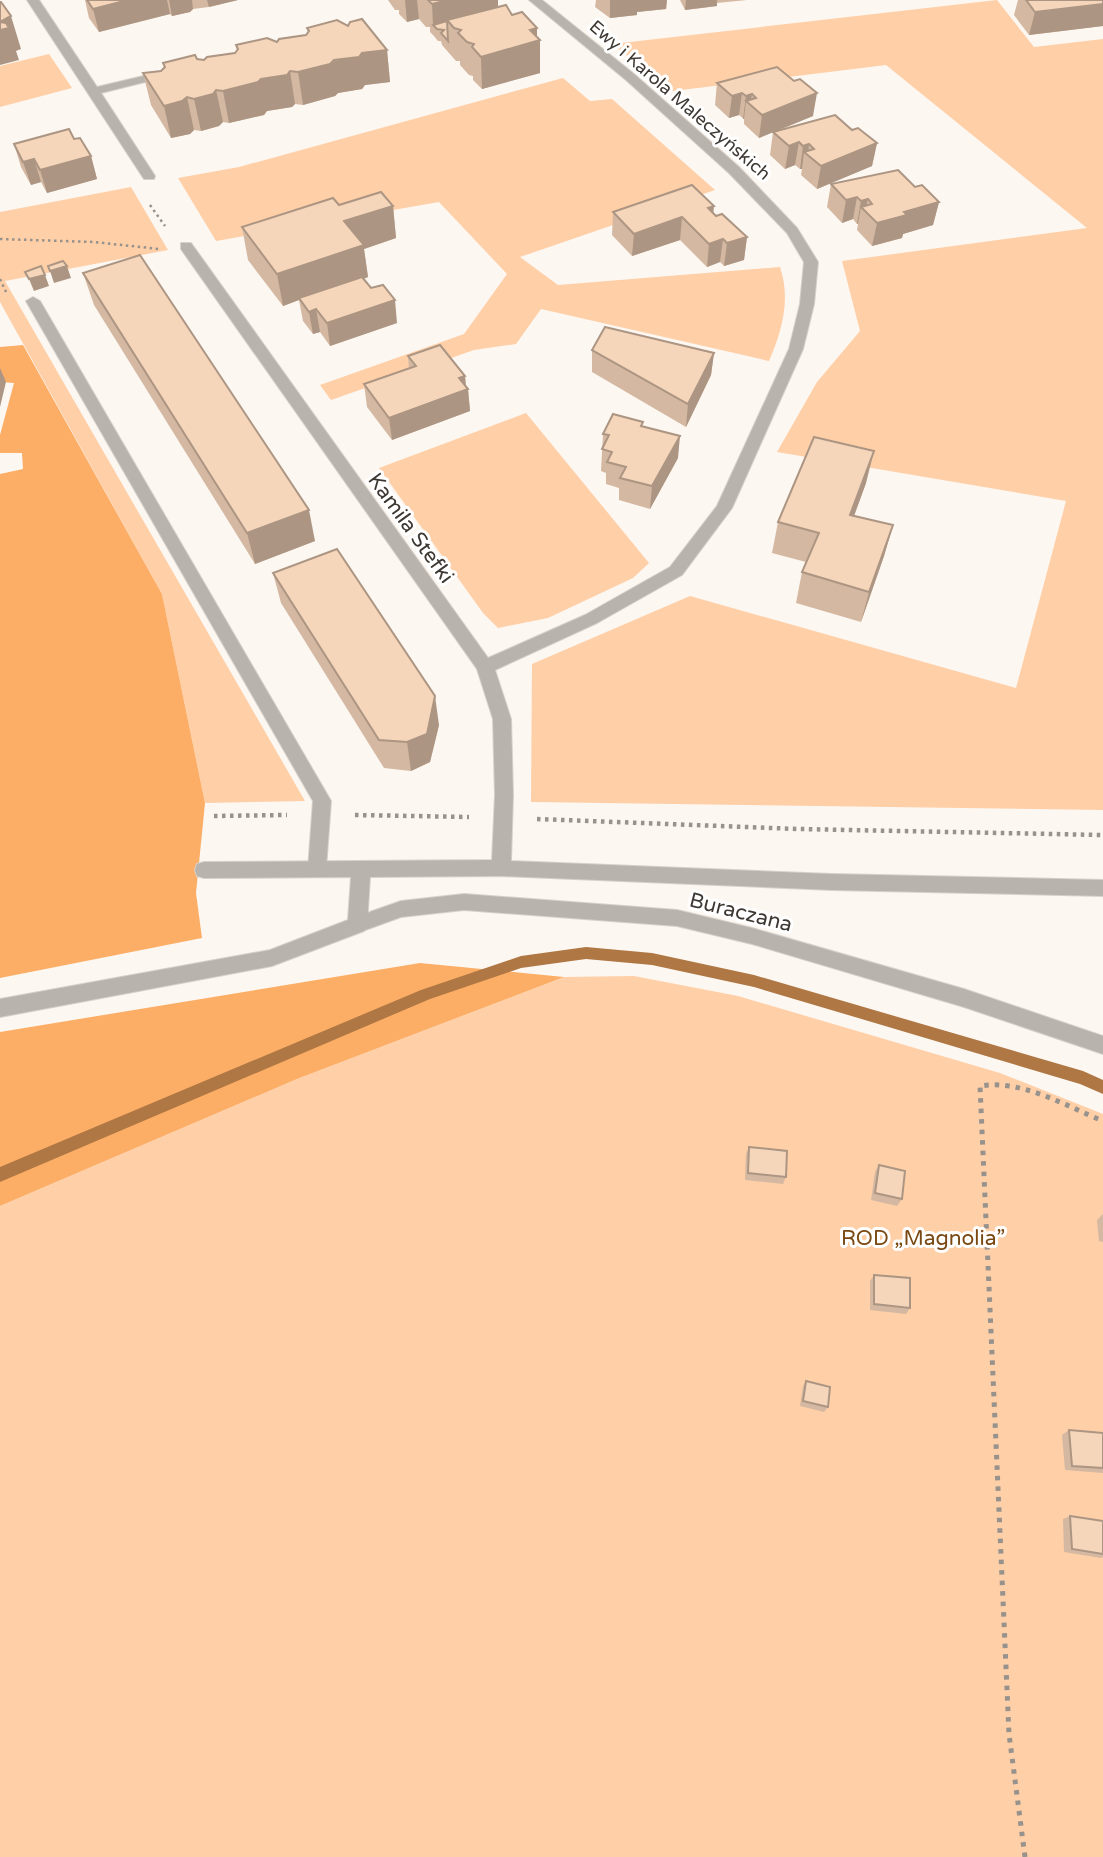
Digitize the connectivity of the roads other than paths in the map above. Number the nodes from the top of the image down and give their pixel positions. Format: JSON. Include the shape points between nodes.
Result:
{"nodes":[{"id":1,"x":33,"y":0,"type":"edge"},
{"id":2,"x":535,"y":0,"type":"edge"},
{"id":3,"x":185,"y":68,"type":"edge"},
{"id":4,"x":92,"y":92,"type":"junction"},
{"id":5,"x":149,"y":176,"type":"dead end"},
{"id":6,"x":186,"y":246,"type":"road end"},
{"id":7,"x":33,"y":301,"type":"dead end"},
{"id":8,"x":485,"y":667,"type":"junction"},
{"id":9,"x":322,"y":814,"type":"joint"},
{"id":10,"x":501,"y":868,"type":"junction"},
{"id":11,"x":317,"y":869,"type":"junction"},
{"id":12,"x":361,"y":869,"type":"junction"},
{"id":13,"x":204,"y":870,"type":"dead end"},
{"id":14,"x":1103,"y":888,"type":"edge"},
{"id":15,"x":357,"y":925,"type":"junction"},
{"id":16,"x":0,"y":1007,"type":"edge"},
{"id":17,"x":1103,"y":1045,"type":"edge"}],
"edges":[{"from":1,"to":4,"type":"street"},
{"from":2,"to":8,"type":"street","name":"Ewy i Karola Maleczyńskich","via":[[734,170],[792,231],[811,262],[796,349],[724,508],[676,571],[591,619]]},
{"from":3,"to":4,"type":"street"},
{"from":4,"to":5,"type":"street"},
{"from":6,"to":8,"type":"street","name":"Kamila Stefki"},
{"from":7,"to":9,"type":"street","via":[[322,801]]},
{"from":8,"to":10,"type":"street","name":"Kamila Stefki","via":[[502,719]]},
{"from":9,"to":11,"type":"lane"},
{"from":10,"to":12,"type":"street"},
{"from":10,"to":14,"type":"street"},
{"from":11,"to":12,"type":"street"},
{"from":11,"to":13,"type":"street"},
{"from":12,"to":15,"type":"street"},
{"from":15,"to":16,"type":"street","name":"Buraczana","via":[[272,958]]},
{"from":15,"to":17,"type":"street","name":"Buraczana","via":[[401,909],[464,902],[677,918],[964,998]]}]}
